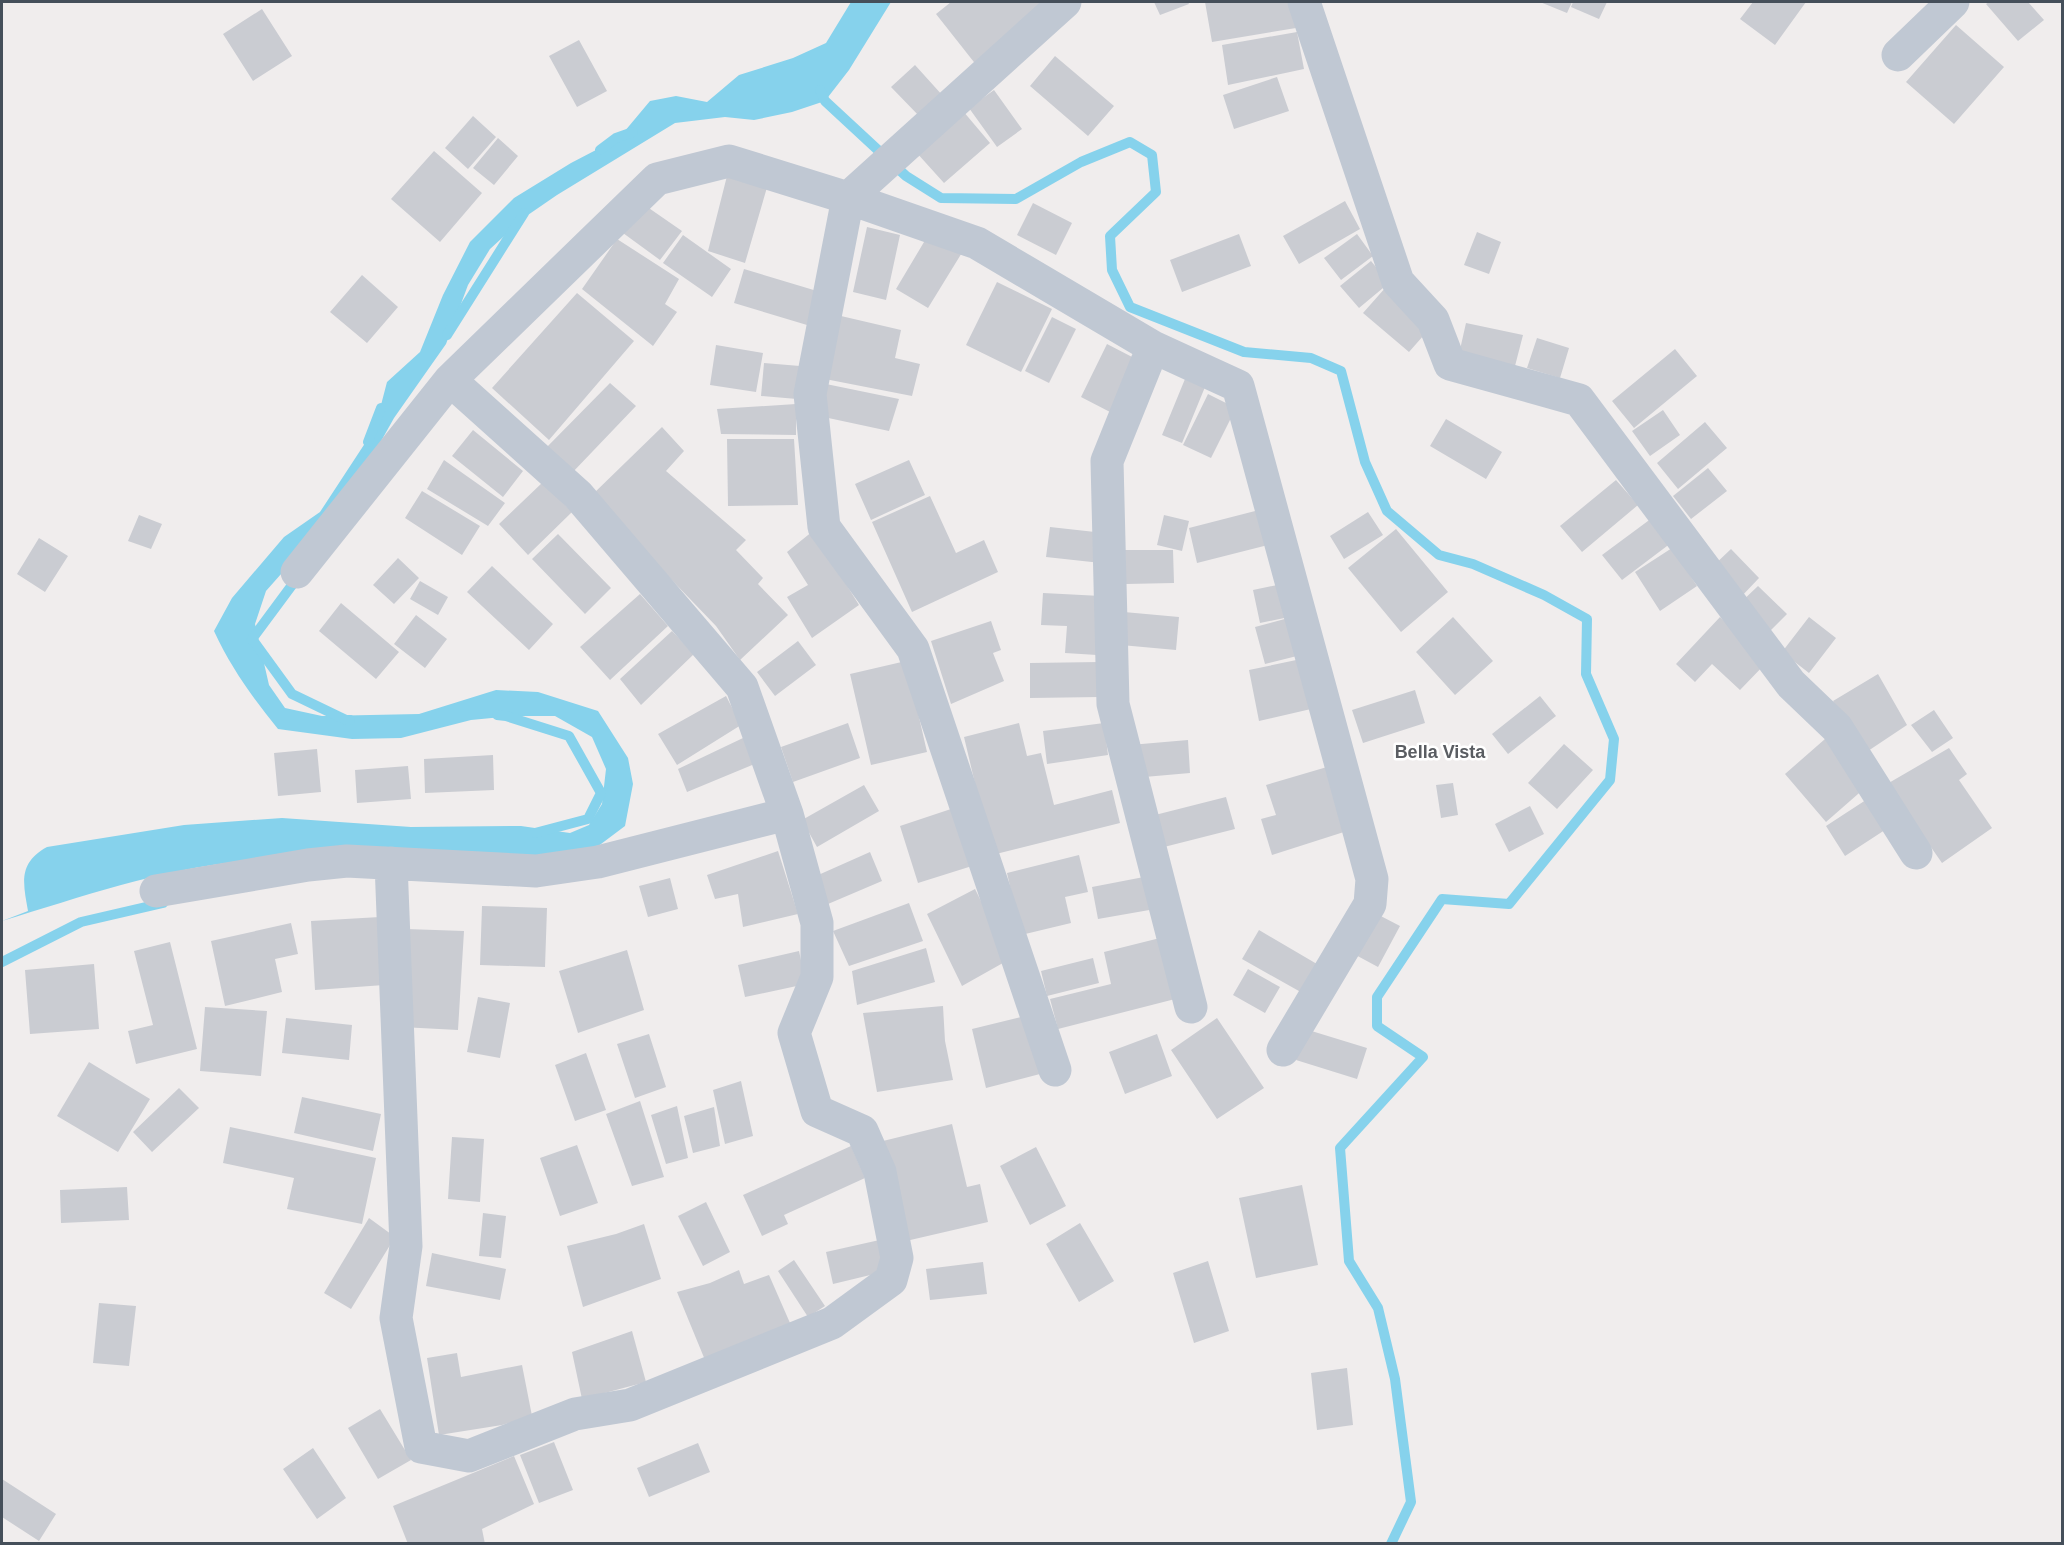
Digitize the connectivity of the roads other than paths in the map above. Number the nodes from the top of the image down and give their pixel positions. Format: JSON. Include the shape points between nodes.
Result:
{"nodes":[{"id":1,"x":1065,"y":2,"type":"edge"},
{"id":2,"x":1304,"y":2,"type":"edge"},
{"id":3,"x":1953,"y":2,"type":"edge"},
{"id":4,"x":1898,"y":55,"type":"dead end"},
{"id":5,"x":848,"y":198,"type":"junction"},
{"id":6,"x":1153,"y":348,"type":"junction"},
{"id":7,"x":450,"y":380,"type":"junction"},
{"id":8,"x":297,"y":572,"type":"dead end"},
{"id":9,"x":787,"y":814,"type":"junction"},
{"id":10,"x":1916,"y":853,"type":"dead end"},
{"id":11,"x":391,"y":863,"type":"junction"},
{"id":12,"x":156,"y":891,"type":"dead end"},
{"id":13,"x":1191,"y":1006,"type":"dead end"},
{"id":14,"x":1283,"y":1050,"type":"dead end"},
{"id":15,"x":1055,"y":1070,"type":"dead end"}],
"edges":[{"from":1,"to":5,"type":"street"},
{"from":2,"to":10,"type":"street","via":[[1398,282],[1433,320],[1450,364],[1579,400],[1791,684],[1837,728]]},
{"from":3,"to":4,"type":"street"},
{"from":5,"to":6,"type":"street","via":[[976,243]]},
{"from":5,"to":7,"type":"street","via":[[729,161],[657,179]]},
{"from":5,"to":15,"type":"street","via":[[810,394],[824,527],[913,649]]},
{"from":6,"to":13,"type":"street","via":[[1107,461],[1113,704]]},
{"from":6,"to":14,"type":"street","via":[[1238,386],[1372,879],[1370,904]]},
{"from":7,"to":8,"type":"street"},
{"from":7,"to":9,"type":"street","via":[[578,495],[742,687]]},
{"from":9,"to":11,"type":"street","via":[[598,862],[536,871]]},
{"from":9,"to":11,"type":"street","via":[[817,923],[817,977],[794,1034],[817,1111],[862,1131],[880,1172],[897,1258],[892,1278],[832,1323],[630,1405],[575,1414],[469,1456],[421,1447],[396,1318],[406,1246]]},
{"from":11,"to":12,"type":"street","via":[[347,861],[308,865]]}]}
